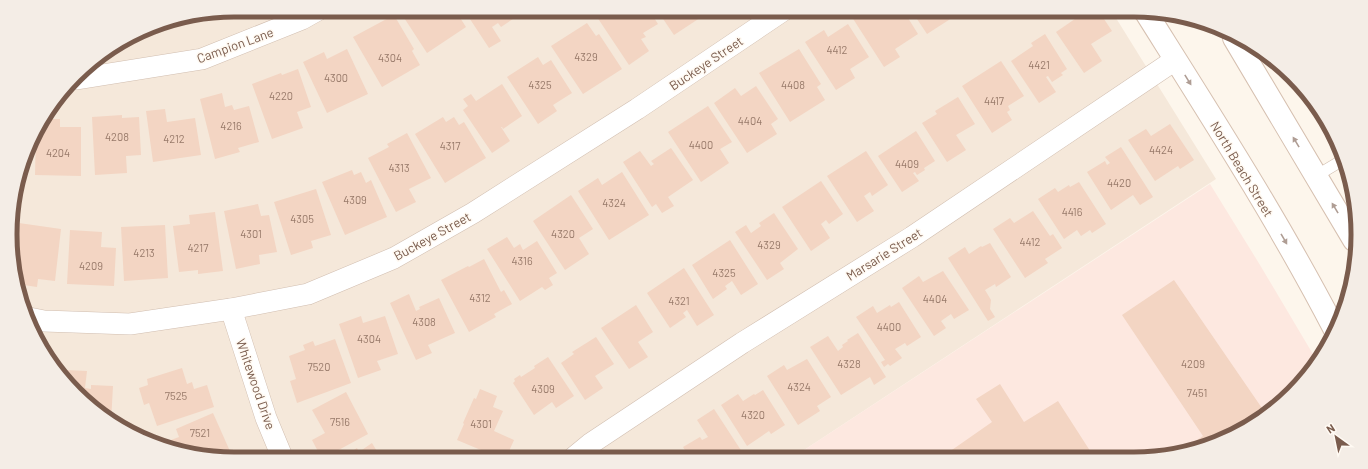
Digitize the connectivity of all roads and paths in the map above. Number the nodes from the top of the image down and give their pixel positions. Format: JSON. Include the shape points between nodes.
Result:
{"nodes":[{"id":1,"x":305,"y":17,"type":"edge"},
{"id":2,"x":774,"y":17,"type":"edge"},
{"id":3,"x":1148,"y":17,"type":"edge"},
{"id":4,"x":1237,"y":43,"type":"edge"},
{"id":5,"x":1175,"y":60,"type":"junction"},
{"id":6,"x":85,"y":77,"type":"edge"},
{"id":7,"x":1338,"y":163,"type":"edge"},
{"id":8,"x":1316,"y":176,"type":"junction"},
{"id":9,"x":1351,"y":235,"type":"edge"},
{"id":10,"x":231,"y":309,"type":"junction"},
{"id":11,"x":34,"y":319,"type":"edge"},
{"id":12,"x":1332,"y":324,"type":"edge"},
{"id":13,"x":281,"y":452,"type":"edge"},
{"id":14,"x":580,"y":452,"type":"edge"}],
"edges":[{"from":1,"to":6,"type":"street","name":"Campion Lane","via":[[202,59]]},
{"from":2,"to":10,"type":"street","name":"Buckeye Street","via":[[624,117],[473,213],[394,258],[308,294]]},
{"from":3,"to":5,"type":"main road","name":"North Beach Street"},
{"from":8,"to":4,"type":"main road","one_way":true},
{"from":5,"to":12,"type":"main road","name":"North Beach Street","one_way":true,"via":[[1264,204]]},
{"from":5,"to":14,"type":"street","name":"Marsarie Street","via":[[912,237],[742,343]]},
{"from":7,"to":8,"type":"lane"},
{"from":9,"to":8,"type":"main road","one_way":true},
{"from":10,"to":11,"type":"street","name":"Buckeye Street","via":[[130,324]]},
{"from":10,"to":13,"type":"street","name":"Whitewood Drive","via":[[266,418]]}]}
